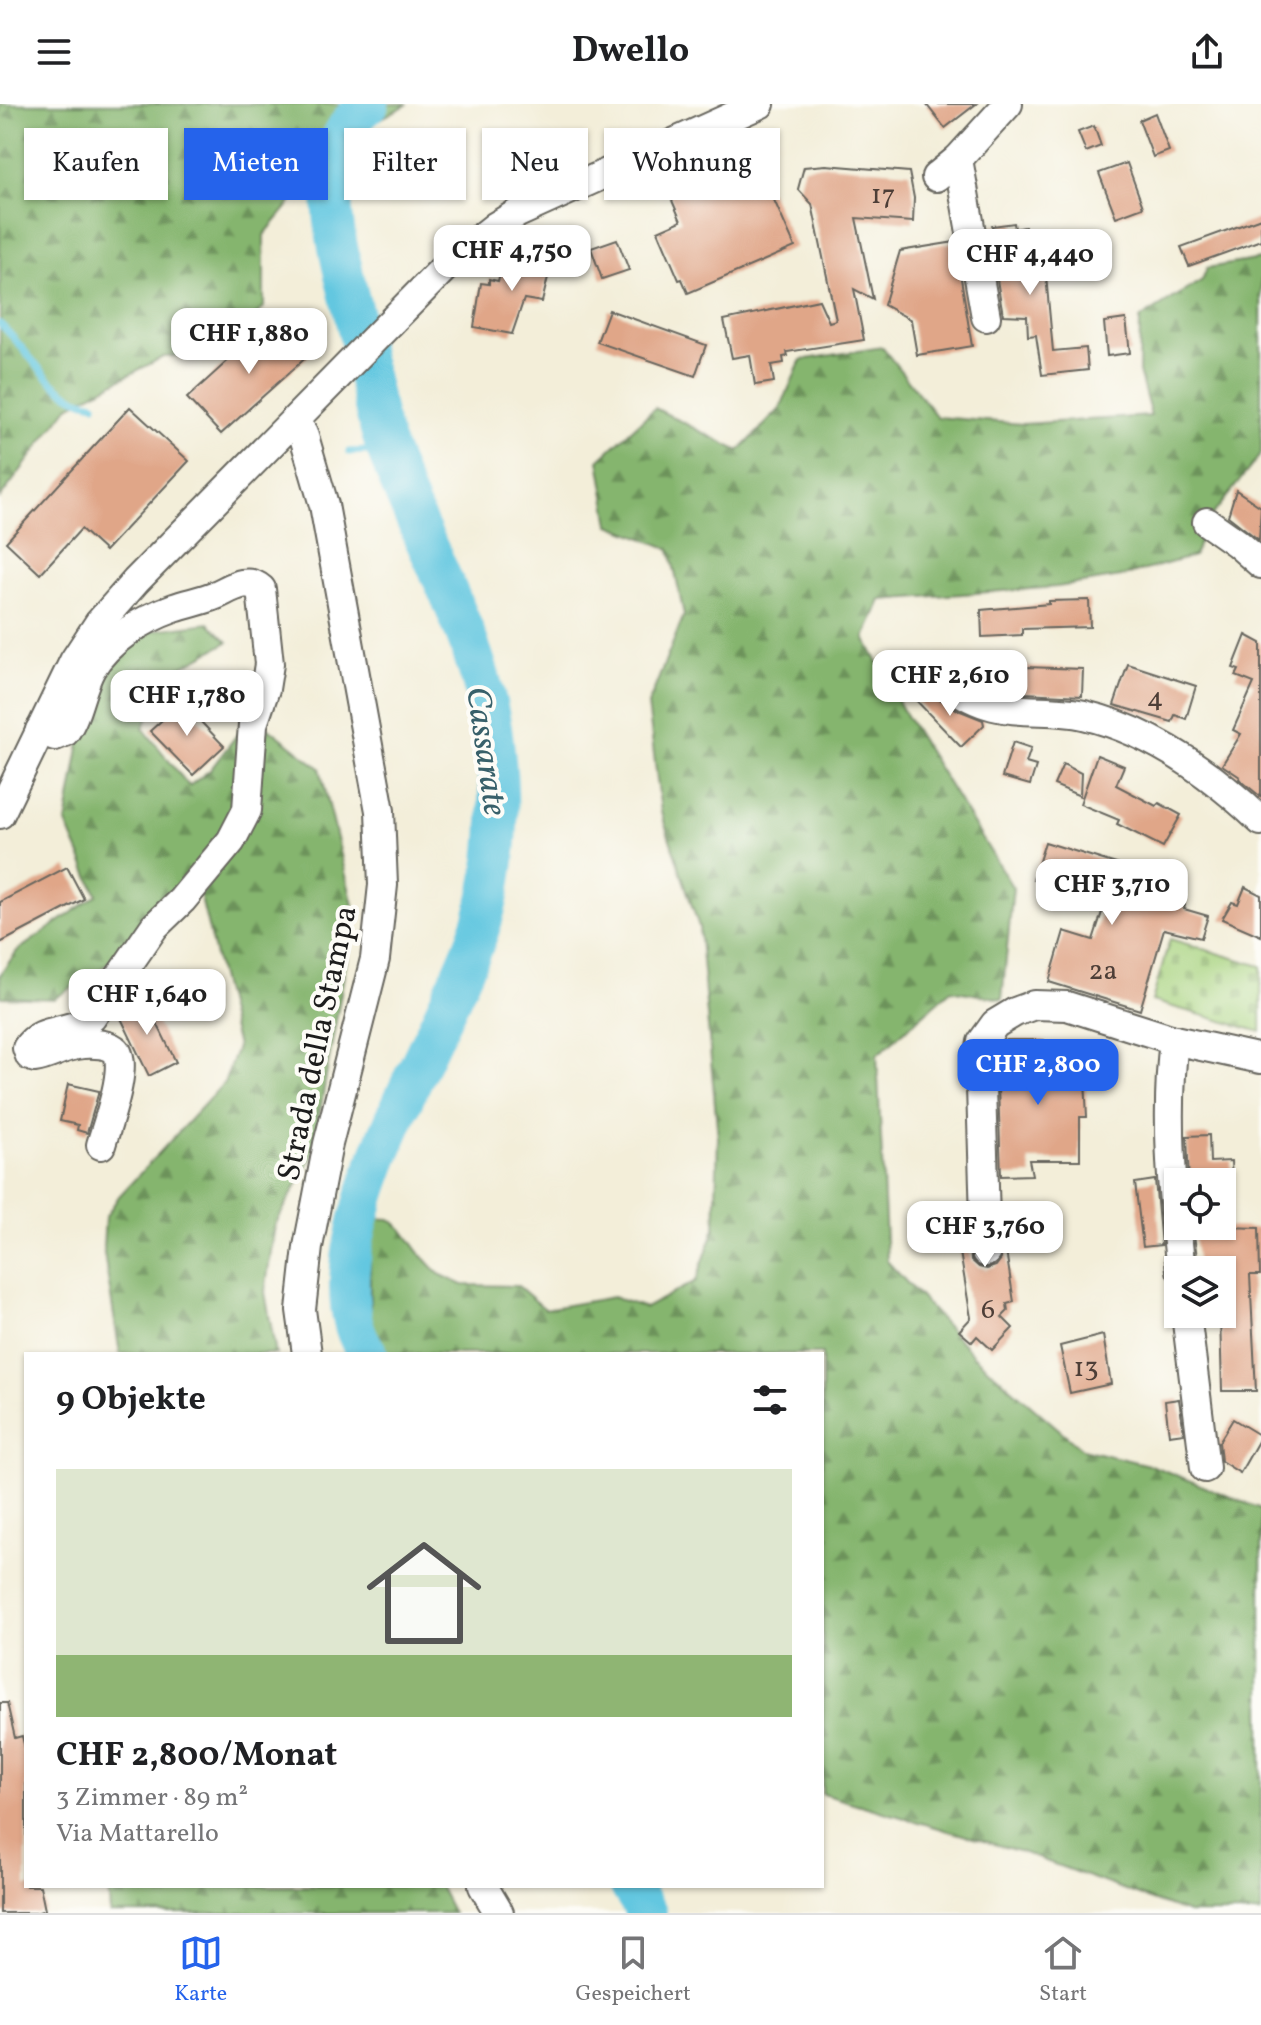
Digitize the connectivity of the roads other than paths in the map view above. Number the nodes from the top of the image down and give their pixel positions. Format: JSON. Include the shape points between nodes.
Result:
{"nodes":[{"id":1,"x":760,"y":104,"type":"edge"},
{"id":2,"x":1008,"y":104,"type":"edge"},
{"id":3,"x":958,"y":159,"type":"junction"},
{"id":4,"x":936,"y":177,"type":"dead end"},
{"id":5,"x":986,"y":317,"type":"dead end"},
{"id":6,"x":293,"y":422,"type":"junction"},
{"id":7,"x":1207,"y":522,"type":"dead end"},
{"id":8,"x":1261,"y":564,"type":"edge"},
{"id":9,"x":933,"y":675,"type":"dead end"},
{"id":10,"x":40,"y":730,"type":"junction"},
{"id":11,"x":0,"y":814,"type":"edge"},
{"id":12,"x":1261,"y":821,"type":"edge"},
{"id":13,"x":1174,"y":1040,"type":"junction"},
{"id":14,"x":1261,"y":1059,"type":"edge"},
{"id":15,"x":101,"y":1145,"type":"dead end"},
{"id":16,"x":986,"y":1252,"type":"dead end"},
{"id":17,"x":1180,"y":1256,"type":"edge"},
{"id":18,"x":1188,"y":1328,"type":"edge"},
{"id":19,"x":307,"y":1352,"type":"edge"},
{"id":20,"x":1205,"y":1468,"type":"dead end"},
{"id":21,"x":484,"y":1888,"type":"edge"},
{"id":22,"x":499,"y":1913,"type":"edge"}],
"edges":[{"from":1,"to":6,"type":"street","via":[[496,226],[447,265]]},
{"from":2,"to":3,"type":"street"},
{"from":3,"to":4,"type":"street"},
{"from":3,"to":5,"type":"street"},
{"from":6,"to":10,"type":"street","via":[[99,623]]},
{"from":6,"to":19,"type":"street","name":"Strada della Stampa","via":[[303,433],[324,505],[371,754],[383,872],[375,959],[308,1247],[301,1310]]},
{"from":7,"to":8,"type":"street"},
{"from":9,"to":12,"type":"street","via":[[987,704],[1082,715],[1126,730],[1196,766]]},
{"from":10,"to":11,"type":"street"},
{"from":10,"to":15,"type":"street","via":[[55,736],[65,732],[92,667],[133,628],[242,584],[261,589],[269,664],[253,724],[249,800],[240,825],[209,869],[154,927],[92,1017],[33,1040],[27,1048],[35,1058],[83,1044],[116,1051],[119,1077]]},
{"from":13,"to":14,"type":"street"},
{"from":13,"to":16,"type":"street","via":[[1067,1006],[1034,1005],[989,1030],[980,1054]]},
{"from":13,"to":17,"type":"street","via":[[1169,1123]]},
{"from":18,"to":20,"type":"street"},
{"from":21,"to":22,"type":"street"}]}
